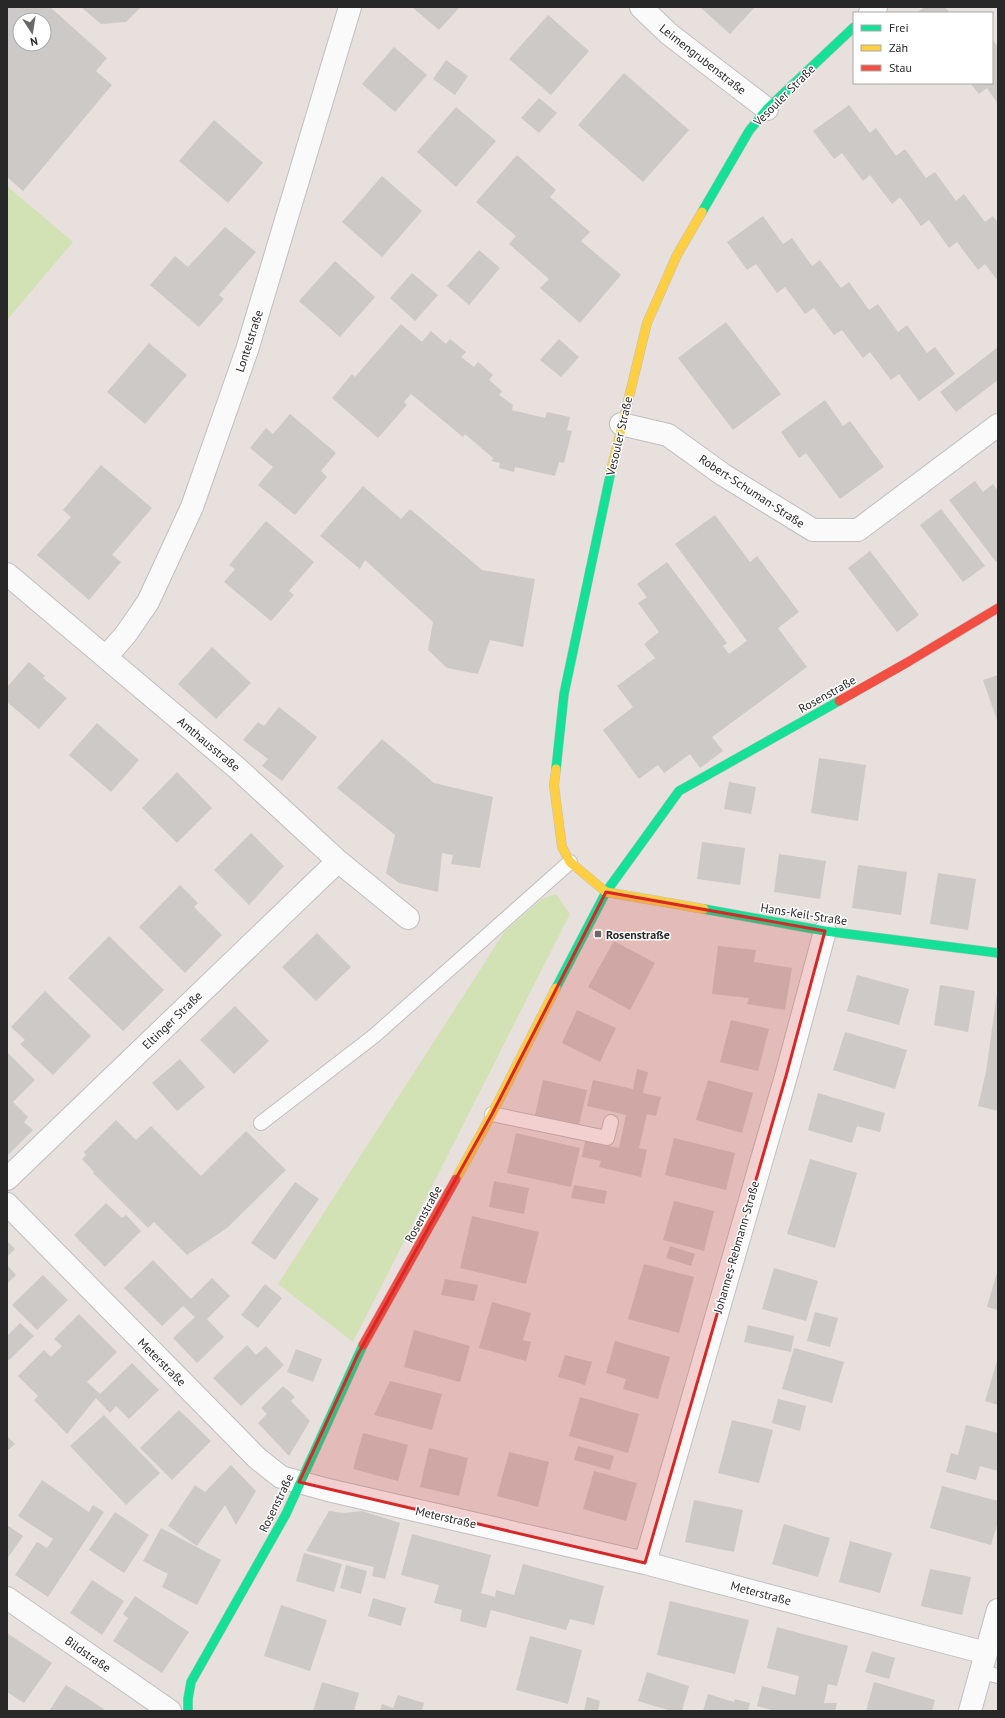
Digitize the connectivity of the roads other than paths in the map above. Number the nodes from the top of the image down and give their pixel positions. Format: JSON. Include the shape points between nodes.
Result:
{"nodes":[{"id":1,"x":350,"y":7,"type":"edge"},
{"id":2,"x":641,"y":7,"type":"edge"},
{"id":3,"x":853,"y":28,"type":"edge"},
{"id":4,"x":766,"y":109,"type":"junction"},
{"id":5,"x":621,"y":424,"type":"junction"},
{"id":6,"x":998,"y":425,"type":"edge"},
{"id":7,"x":7,"y":574,"type":"edge"},
{"id":8,"x":998,"y":608,"type":"edge"},
{"id":9,"x":106,"y":657,"type":"junction"},
{"id":10,"x":338,"y":861,"type":"junction"},
{"id":11,"x":570,"y":862,"type":"junction"},
{"id":12,"x":606,"y":892,"type":"junction"},
{"id":13,"x":408,"y":918,"type":"dead end"},
{"id":14,"x":825,"y":931,"type":"junction"},
{"id":15,"x":998,"y":953,"type":"edge"},
{"id":16,"x":492,"y":1114,"type":"junction"},
{"id":17,"x":611,"y":1122,"type":"dead end"},
{"id":18,"x":261,"y":1123,"type":"dead end"},
{"id":19,"x":7,"y":1179,"type":"edge"},
{"id":20,"x":7,"y":1204,"type":"edge"},
{"id":21,"x":299,"y":1482,"type":"junction"},
{"id":22,"x":645,"y":1563,"type":"junction"},
{"id":23,"x":7,"y":1598,"type":"edge"},
{"id":24,"x":998,"y":1610,"type":"edge"},
{"id":25,"x":988,"y":1667,"type":"edge"},
{"id":26,"x":170,"y":1711,"type":"edge"},
{"id":27,"x":188,"y":1711,"type":"edge"},
{"id":28,"x":970,"y":1711,"type":"edge"}],
"edges":[{"from":1,"to":9,"type":"street","name":"Lontelstraße","via":[[247,350],[192,508],[148,602]]},
{"from":2,"to":4,"type":"street","name":"Leimengrubenstraße","via":[[670,34]]},
{"from":3,"to":4,"type":"street","name":"Vesouler Straße"},
{"from":4,"to":5,"type":"street","name":"Vesouler Straße","via":[[749,131],[677,255],[647,323]]},
{"from":5,"to":6,"type":"street","name":"Robert-Schuman-Straße","via":[[668,435],[722,474],[813,530],[858,530]]},
{"from":5,"to":11,"type":"street","name":"Vesouler Straße","via":[[564,694],[554,785],[562,847]]},
{"from":7,"to":9,"type":"street","name":"Amthausstraße"},
{"from":8,"to":12,"type":"street","name":"Rosenstraße","via":[[908,662],[679,791]]},
{"from":9,"to":10,"type":"street","name":"Amthausstraße","via":[[237,768]]},
{"from":10,"to":13,"type":"street","name":"Amthausstraße"},
{"from":10,"to":19,"type":"street","name":"Eltinger Straße"},
{"from":11,"to":12,"type":"street","name":"Vesouler Straße"},
{"from":11,"to":18,"type":"lane","via":[[374,1036]]},
{"from":12,"to":14,"type":"street","name":"Hans-Keil-Straße"},
{"from":12,"to":16,"type":"street","name":"Rosenstraße"},
{"from":14,"to":15,"type":"street","name":"Hans-Keil-Straße"},
{"from":14,"to":22,"type":"street","name":"Johannes-Rebmann-Straße","via":[[786,1076]]},
{"from":16,"to":17,"type":"lane","via":[[607,1138]]},
{"from":16,"to":21,"type":"street","name":"Rosenstraße","via":[[358,1354]]},
{"from":20,"to":21,"type":"street","name":"Meterstraße","via":[[258,1459],[281,1477]]},
{"from":21,"to":22,"type":"street","name":"Meterstraße"},
{"from":21,"to":27,"type":"street","name":"Rosenstraße","via":[[286,1514],[191,1682]]},
{"from":22,"to":25,"type":"street","name":"Meterstraße"},
{"from":23,"to":26,"type":"street","name":"Bildstraße"},
{"from":24,"to":25,"type":"street"},
{"from":25,"to":28,"type":"street"}]}
